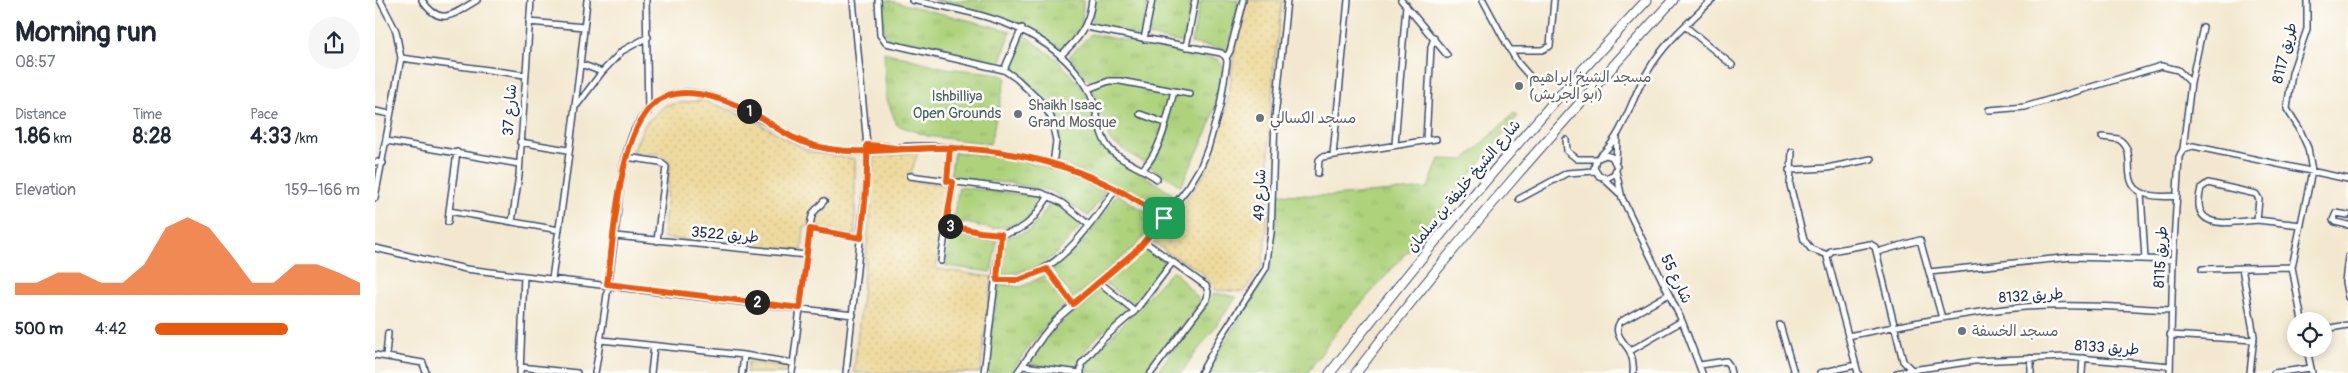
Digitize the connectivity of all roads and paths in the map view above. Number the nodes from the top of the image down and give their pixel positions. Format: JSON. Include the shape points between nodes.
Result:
{"nodes":[{"id":1,"x":380,"y":0,"type":"edge"},
{"id":2,"x":422,"y":0,"type":"edge"},
{"id":3,"x":477,"y":0,"type":"edge"},
{"id":4,"x":531,"y":0,"type":"edge"},
{"id":5,"x":587,"y":0,"type":"edge"},
{"id":6,"x":647,"y":0,"type":"edge"},
{"id":7,"x":853,"y":0,"type":"edge"},
{"id":8,"x":878,"y":0,"type":"edge"},
{"id":9,"x":915,"y":0,"type":"edge"},
{"id":10,"x":1092,"y":0,"type":"edge"},
{"id":11,"x":1152,"y":0,"type":"edge"},
{"id":12,"x":1195,"y":0,"type":"edge"},
{"id":13,"x":1243,"y":0,"type":"edge"},
{"id":14,"x":1287,"y":0,"type":"edge"},
{"id":15,"x":1348,"y":0,"type":"edge"},
{"id":16,"x":1401,"y":0,"type":"edge"},
{"id":17,"x":1483,"y":0,"type":"edge"},
{"id":18,"x":1554,"y":0,"type":"edge"},
{"id":19,"x":1647,"y":0,"type":"edge"},
{"id":20,"x":1673,"y":0,"type":"edge"},
{"id":21,"x":1712,"y":0,"type":"edge"},
{"id":22,"x":2307,"y":0,"type":"edge"},
{"id":23,"x":1406,"y":5,"type":"junction"},
{"id":24,"x":529,"y":22,"type":"junction"},
{"id":25,"x":1685,"y":26,"type":"junction"},
{"id":26,"x":584,"y":27,"type":"junction"},
{"id":27,"x":1086,"y":27,"type":"junction"},
{"id":28,"x":2203,"y":27,"type":"dead end"},
{"id":29,"x":1021,"y":28,"type":"junction"},
{"id":30,"x":648,"y":37,"type":"junction"},
{"id":31,"x":1144,"y":38,"type":"junction"},
{"id":32,"x":1434,"y":38,"type":"junction"},
{"id":33,"x":1186,"y":46,"type":"junction"},
{"id":34,"x":1510,"y":50,"type":"junction"},
{"id":35,"x":1061,"y":55,"type":"junction"},
{"id":36,"x":1447,"y":55,"type":"dead end"},
{"id":37,"x":401,"y":58,"type":"junction"},
{"id":38,"x":1226,"y":58,"type":"junction"},
{"id":39,"x":581,"y":64,"type":"junction"},
{"id":40,"x":1731,"y":65,"type":"dead end"},
{"id":41,"x":1004,"y":70,"type":"junction"},
{"id":42,"x":601,"y":72,"type":"junction"},
{"id":43,"x":525,"y":74,"type":"junction"},
{"id":44,"x":1532,"y":79,"type":"dead end"},
{"id":45,"x":2191,"y":83,"type":"junction"},
{"id":46,"x":1088,"y":89,"type":"junction"},
{"id":47,"x":1174,"y":91,"type":"junction"},
{"id":48,"x":1190,"y":94,"type":"dead end"},
{"id":49,"x":577,"y":105,"type":"junction"},
{"id":50,"x":1989,"y":110,"type":"dead end"},
{"id":51,"x":375,"y":111,"type":"edge"},
{"id":52,"x":648,"y":112,"type":"junction"},
{"id":53,"x":390,"y":114,"type":"junction"},
{"id":54,"x":1140,"y":114,"type":"dead end"},
{"id":55,"x":1165,"y":123,"type":"junction"},
{"id":56,"x":1617,"y":137,"type":"junction"},
{"id":57,"x":2102,"y":137,"type":"dead end"},
{"id":58,"x":1435,"y":139,"type":"dead end"},
{"id":59,"x":1426,"y":140,"type":"junction"},
{"id":60,"x":1566,"y":140,"type":"dead end"},
{"id":61,"x":387,"y":141,"type":"junction"},
{"id":62,"x":520,"y":142,"type":"junction"},
{"id":63,"x":867,"y":145,"type":"junction"},
{"id":64,"x":1395,"y":145,"type":"junction"},
{"id":65,"x":2185,"y":147,"type":"junction"},
{"id":66,"x":893,"y":148,"type":"junction"},
{"id":67,"x":950,"y":148,"type":"junction"},
{"id":68,"x":568,"y":150,"type":"junction"},
{"id":69,"x":457,"y":152,"type":"junction"},
{"id":70,"x":867,"y":152,"type":"junction"},
{"id":71,"x":1792,"y":152,"type":"dead end"},
{"id":72,"x":1333,"y":155,"type":"junction"},
{"id":73,"x":626,"y":157,"type":"junction"},
{"id":74,"x":1597,"y":158,"type":"junction"},
{"id":75,"x":1871,"y":159,"type":"dead end"},
{"id":76,"x":375,"y":162,"type":"edge"},
{"id":77,"x":383,"y":163,"type":"junction"},
{"id":78,"x":1617,"y":163,"type":"junction"},
{"id":79,"x":519,"y":164,"type":"junction"},
{"id":80,"x":1053,"y":165,"type":"junction"},
{"id":81,"x":1143,"y":169,"type":"junction"},
{"id":82,"x":1616,"y":170,"type":"junction"},
{"id":83,"x":1789,"y":170,"type":"junction"},
{"id":84,"x":1595,"y":171,"type":"junction"},
{"id":85,"x":2312,"y":171,"type":"junction"},
{"id":86,"x":1318,"y":173,"type":"dead end"},
{"id":87,"x":910,"y":176,"type":"dead end"},
{"id":88,"x":1602,"y":178,"type":"junction"},
{"id":89,"x":1157,"y":179,"type":"dead end"},
{"id":90,"x":2348,"y":179,"type":"edge"},
{"id":91,"x":947,"y":181,"type":"junction"},
{"id":92,"x":953,"y":182,"type":"junction"},
{"id":93,"x":1116,"y":189,"type":"junction"},
{"id":94,"x":2141,"y":193,"type":"junction"},
{"id":95,"x":1049,"y":196,"type":"junction"},
{"id":96,"x":2177,"y":196,"type":"junction"},
{"id":97,"x":375,"y":198,"type":"edge"},
{"id":98,"x":1519,"y":198,"type":"dead end"},
{"id":99,"x":1622,"y":198,"type":"junction"},
{"id":100,"x":824,"y":201,"type":"dead end"},
{"id":101,"x":449,"y":210,"type":"junction"},
{"id":102,"x":2348,"y":215,"type":"edge"},
{"id":103,"x":1164,"y":218,"type":"junction"},
{"id":104,"x":2257,"y":220,"type":"junction"},
{"id":105,"x":448,"y":222,"type":"dead end"},
{"id":106,"x":512,"y":222,"type":"junction"},
{"id":107,"x":946,"y":225,"type":"junction"},
{"id":108,"x":1089,"y":225,"type":"junction"},
{"id":109,"x":2301,"y":225,"type":"junction"},
{"id":110,"x":2348,"y":225,"type":"edge"},
{"id":111,"x":810,"y":229,"type":"junction"},
{"id":112,"x":559,"y":230,"type":"junction"},
{"id":113,"x":1001,"y":234,"type":"junction"},
{"id":114,"x":615,"y":236,"type":"junction"},
{"id":115,"x":861,"y":238,"type":"junction"},
{"id":116,"x":657,"y":241,"type":"junction"},
{"id":117,"x":1145,"y":242,"type":"junction"},
{"id":118,"x":375,"y":248,"type":"edge"},
{"id":119,"x":1877,"y":252,"type":"junction"},
{"id":120,"x":807,"y":255,"type":"junction"},
{"id":121,"x":1827,"y":255,"type":"junction"},
{"id":122,"x":2348,"y":257,"type":"edge"},
{"id":123,"x":2145,"y":259,"type":"junction"},
{"id":124,"x":2173,"y":260,"type":"junction"},
{"id":125,"x":941,"y":262,"type":"dead end"},
{"id":126,"x":1172,"y":263,"type":"junction"},
{"id":127,"x":2292,"y":267,"type":"junction"},
{"id":128,"x":2243,"y":268,"type":"junction"},
{"id":129,"x":1047,"y":269,"type":"junction"},
{"id":130,"x":2201,"y":269,"type":"dead end"},
{"id":131,"x":1929,"y":272,"type":"junction"},
{"id":132,"x":524,"y":276,"type":"junction"},
{"id":133,"x":552,"y":279,"type":"junction"},
{"id":134,"x":997,"y":280,"type":"junction"},
{"id":135,"x":1099,"y":282,"type":"junction"},
{"id":136,"x":607,"y":284,"type":"junction"},
{"id":137,"x":1669,"y":294,"type":"junction"},
{"id":138,"x":2348,"y":298,"type":"edge"},
{"id":139,"x":1073,"y":304,"type":"junction"},
{"id":140,"x":800,"y":308,"type":"junction"},
{"id":141,"x":2170,"y":310,"type":"junction"},
{"id":142,"x":1135,"y":311,"type":"junction"},
{"id":143,"x":2301,"y":312,"type":"edge"},
{"id":144,"x":853,"y":315,"type":"junction"},
{"id":145,"x":1942,"y":318,"type":"junction"},
{"id":146,"x":1682,"y":321,"type":"junction"},
{"id":147,"x":1780,"y":325,"type":"dead end"},
{"id":148,"x":2348,"y":325,"type":"edge"},
{"id":149,"x":1895,"y":326,"type":"junction"},
{"id":150,"x":2332,"y":328,"type":"edge"},
{"id":151,"x":388,"y":333,"type":"dead end"},
{"id":152,"x":2170,"y":334,"type":"junction"},
{"id":153,"x":1848,"y":336,"type":"junction"},
{"id":154,"x":601,"y":340,"type":"junction"},
{"id":155,"x":2254,"y":340,"type":"junction"},
{"id":156,"x":654,"y":346,"type":"junction"},
{"id":157,"x":1630,"y":351,"type":"junction"},
{"id":158,"x":375,"y":354,"type":"edge"},
{"id":159,"x":744,"y":355,"type":"junction"},
{"id":160,"x":387,"y":356,"type":"junction"},
{"id":161,"x":2309,"y":357,"type":"edge"},
{"id":162,"x":2031,"y":358,"type":"junction"},
{"id":163,"x":2083,"y":358,"type":"junction"},
{"id":164,"x":793,"y":363,"type":"junction"},
{"id":165,"x":1700,"y":365,"type":"junction"},
{"id":166,"x":1856,"y":365,"type":"junction"},
{"id":167,"x":1022,"y":366,"type":"junction"},
{"id":168,"x":2170,"y":366,"type":"junction"},
{"id":169,"x":521,"y":367,"type":"junction"},
{"id":170,"x":1911,"y":370,"type":"junction"},
{"id":171,"x":2311,"y":370,"type":"edge"},
{"id":172,"x":426,"y":373,"type":"edge"},
{"id":173,"x":520,"y":373,"type":"edge"},
{"id":174,"x":577,"y":373,"type":"edge"},
{"id":175,"x":595,"y":373,"type":"edge"},
{"id":176,"x":651,"y":373,"type":"edge"},
{"id":177,"x":741,"y":373,"type":"edge"},
{"id":178,"x":792,"y":373,"type":"edge"},
{"id":179,"x":846,"y":373,"type":"edge"},
{"id":180,"x":983,"y":373,"type":"edge"},
{"id":181,"x":1017,"y":373,"type":"edge"},
{"id":182,"x":1081,"y":373,"type":"edge"},
{"id":183,"x":1151,"y":373,"type":"edge"},
{"id":184,"x":1201,"y":373,"type":"edge"},
{"id":185,"x":1330,"y":373,"type":"edge"},
{"id":186,"x":1357,"y":373,"type":"edge"},
{"id":187,"x":1633,"y":373,"type":"edge"},
{"id":188,"x":1702,"y":373,"type":"edge"},
{"id":189,"x":1731,"y":373,"type":"edge"},
{"id":190,"x":1794,"y":373,"type":"edge"},
{"id":191,"x":1820,"y":373,"type":"edge"},
{"id":192,"x":1858,"y":373,"type":"edge"},
{"id":193,"x":1897,"y":373,"type":"edge"},
{"id":194,"x":2031,"y":373,"type":"edge"},
{"id":195,"x":2082,"y":373,"type":"edge"},
{"id":196,"x":2170,"y":373,"type":"edge"},
{"id":197,"x":2250,"y":373,"type":"edge"},
{"id":198,"x":2274,"y":373,"type":"edge"}],
"edges":[{"from":1,"to":37,"type":"street","via":[[396,31]]},
{"from":2,"to":3,"type":"street","via":[[429,12],[444,17]]},
{"from":4,"to":24,"type":"street","name":"شارع 37"},
{"from":5,"to":26,"type":"street"},
{"from":6,"to":30,"type":"street"},
{"from":7,"to":63,"type":"street"},
{"from":8,"to":41,"type":"street","via":[[881,35],[885,43]]},
{"from":9,"to":29,"type":"street"},
{"from":10,"to":27,"type":"street"},
{"from":11,"to":31,"type":"street"},
{"from":12,"to":33,"type":"street"},
{"from":13,"to":38,"type":"street","via":[[1231,52]]},
{"from":14,"to":184,"type":"street","name":"شارع 49","via":[[1275,118],[1271,234],[1266,268]]},
{"from":15,"to":72,"type":"street"},
{"from":16,"to":23,"type":"street"},
{"from":17,"to":34,"type":"street"},
{"from":18,"to":34,"type":"street","via":[[1550,46],[1542,50]]},
{"from":19,"to":185,"type":"highway","name":"شارع الشيخ خليفة بن سلمان","via":[[1497,166]]},
{"from":20,"to":186,"type":"highway","via":[[1513,179],[1395,320]]},
{"from":21,"to":25,"type":"street"},
{"from":22,"to":85,"type":"street","name":"طريق 8117","via":[[2307,29],[2292,73],[2287,109],[2308,148]]},
{"from":23,"to":32,"type":"street"},
{"from":23,"to":64,"type":"street"},
{"from":24,"to":26,"type":"street"},
{"from":24,"to":43,"type":"street","name":"شارع 37"},
{"from":25,"to":40,"type":"street"},
{"from":25,"to":56,"type":"street","via":[[1648,71]]},
{"from":26,"to":39,"type":"street"},
{"from":27,"to":31,"type":"street"},
{"from":27,"to":35,"type":"street","via":[[1078,40]]},
{"from":28,"to":45,"type":"street","name":"طريق 8115"},
{"from":29,"to":35,"type":"street"},
{"from":29,"to":41,"type":"street"},
{"from":30,"to":42,"type":"street","via":[[622,51]]},
{"from":30,"to":52,"type":"street"},
{"from":31,"to":33,"type":"street"},
{"from":32,"to":36,"type":"street"},
{"from":32,"to":59,"type":"street"},
{"from":33,"to":38,"type":"street","via":[[1221,53]]},
{"from":34,"to":44,"type":"street"},
{"from":35,"to":46,"type":"street"},
{"from":37,"to":43,"type":"street"},
{"from":37,"to":53,"type":"street"},
{"from":38,"to":103,"type":"street","via":[[1221,106],[1208,148],[1189,186]]},
{"from":39,"to":42,"type":"street"},
{"from":39,"to":49,"type":"street"},
{"from":41,"to":80,"type":"street","via":[[1031,90],[1051,117],[1056,141]]},
{"from":42,"to":49,"type":"street"},
{"from":43,"to":62,"type":"street","name":"شارع 37"},
{"from":45,"to":50,"type":"street","via":[[2178,70],[2161,66],[2025,107]]},
{"from":45,"to":65,"type":"street","name":"طريق 8115"},
{"from":46,"to":47,"type":"street","via":[[1121,81]]},
{"from":46,"to":81,"type":"street","via":[[1107,145],[1114,153]]},
{"from":47,"to":48,"type":"street"},
{"from":47,"to":55,"type":"street"},
{"from":49,"to":68,"type":"street"},
{"from":51,"to":53,"type":"street"},
{"from":52,"to":70,"type":"street","via":[[666,97],[696,94],[747,110],[791,137],[809,144]]},
{"from":52,"to":73,"type":"street","via":[[635,129]]},
{"from":53,"to":61,"type":"street"},
{"from":54,"to":55,"type":"street"},
{"from":55,"to":81,"type":"street","via":[[1155,153]]},
{"from":56,"to":74,"type":"street"},
{"from":56,"to":78,"type":"street"},
{"from":57,"to":94,"type":"street","via":[[2122,142],[2131,182]]},
{"from":58,"to":59,"type":"street"},
{"from":59,"to":64,"type":"street"},
{"from":60,"to":74,"type":"street","via":[[1567,151],[1574,158]]},
{"from":61,"to":69,"type":"street"},
{"from":61,"to":77,"type":"street"},
{"from":62,"to":68,"type":"street"},
{"from":62,"to":79,"type":"street","name":"شارع 37"},
{"from":63,"to":66,"type":"street"},
{"from":63,"to":70,"type":"street"},
{"from":64,"to":72,"type":"street"},
{"from":65,"to":85,"type":"street"},
{"from":65,"to":96,"type":"street","name":"طريق 8115","via":[[2179,157]]},
{"from":66,"to":67,"type":"street"},
{"from":66,"to":70,"type":"street"},
{"from":67,"to":80,"type":"street","via":[[1007,153]]},
{"from":67,"to":91,"type":"street"},
{"from":68,"to":112,"type":"street"},
{"from":69,"to":79,"type":"street"},
{"from":69,"to":101,"type":"street"},
{"from":70,"to":115,"type":"street"},
{"from":71,"to":83,"type":"street"},
{"from":72,"to":86,"type":"street","via":[[1320,158]]},
{"from":73,"to":114,"type":"street"},
{"from":73,"to":116,"type":"street","via":[[656,161],[666,167]]},
{"from":74,"to":78,"type":"street","via":[[1609,155]]},
{"from":74,"to":84,"type":"street"},
{"from":75,"to":83,"type":"street","via":[[1827,168]]},
{"from":76,"to":77,"type":"street"},
{"from":77,"to":97,"type":"street"},
{"from":78,"to":82,"type":"street"},
{"from":79,"to":106,"type":"street","name":"شارع 37"},
{"from":80,"to":93,"type":"street"},
{"from":81,"to":89,"type":"street"},
{"from":82,"to":88,"type":"street","via":[[1611,177]]},
{"from":82,"to":99,"type":"street","name":"شارع 55"},
{"from":83,"to":121,"type":"street","via":[[1791,192],[1804,240],[1811,249]]},
{"from":84,"to":88,"type":"street"},
{"from":84,"to":98,"type":"street","via":[[1561,176]]},
{"from":85,"to":90,"type":"street"},
{"from":85,"to":109,"type":"street","name":"طريق 8117"},
{"from":87,"to":91,"type":"street"},
{"from":88,"to":99,"type":"street","name":"شارع 55"},
{"from":91,"to":92,"type":"street"},
{"from":92,"to":95,"type":"street","via":[[1034,191]]},
{"from":92,"to":107,"type":"street"},
{"from":93,"to":103,"type":"street"},
{"from":93,"to":108,"type":"street"},
{"from":94,"to":96,"type":"street"},
{"from":94,"to":123,"type":"street"},
{"from":95,"to":108,"type":"street"},
{"from":95,"to":113,"type":"street","via":[[1028,224]]},
{"from":96,"to":124,"type":"street","name":"طريق 8115"},
{"from":99,"to":137,"type":"street","name":"شارع 55"},
{"from":100,"to":111,"type":"street","via":[[813,213]]},
{"from":101,"to":105,"type":"street"},
{"from":101,"to":106,"type":"street"},
{"from":102,"to":110,"type":"street","via":[[2336,213],[2333,219]]},
{"from":103,"to":117,"type":"street"},
{"from":104,"to":104,"type":"street","via":[[2259,199],[2256,194],[2208,183],[2201,188],[2201,212],[2211,223]]},
{"from":104,"to":109,"type":"street"},
{"from":106,"to":112,"type":"street"},
{"from":107,"to":113,"type":"street"},
{"from":107,"to":125,"type":"street"},
{"from":108,"to":129,"type":"street"},
{"from":109,"to":127,"type":"street","name":"طريق 8117"},
{"from":111,"to":115,"type":"street"},
{"from":111,"to":120,"type":"street"},
{"from":112,"to":133,"type":"street"},
{"from":113,"to":134,"type":"street"},
{"from":114,"to":116,"type":"street","name":"طريق 3522"},
{"from":114,"to":136,"type":"street"},
{"from":115,"to":144,"type":"street"},
{"from":116,"to":120,"type":"street","name":"طريق 3522"},
{"from":117,"to":126,"type":"street"},
{"from":117,"to":135,"type":"street"},
{"from":118,"to":132,"type":"street","via":[[466,269]]},
{"from":119,"to":121,"type":"street","via":[[1873,244],[1831,251]]},
{"from":119,"to":131,"type":"street","via":[[1919,240]]},
{"from":119,"to":149,"type":"street"},
{"from":120,"to":140,"type":"street"},
{"from":121,"to":153,"type":"street"},
{"from":122,"to":138,"type":"street","via":[[2345,274]]},
{"from":123,"to":124,"type":"street"},
{"from":123,"to":131,"type":"street","via":[[2066,257]]},
{"from":124,"to":141,"type":"street","name":"طريق 8115"},
{"from":126,"to":142,"type":"street"},
{"from":126,"to":183,"type":"street","via":[[1206,286],[1208,296]]},
{"from":127,"to":128,"type":"street"},
{"from":127,"to":143,"type":"street","name":"طريق 8117"},
{"from":128,"to":130,"type":"street"},
{"from":128,"to":155,"type":"street"},
{"from":129,"to":134,"type":"street","via":[[1019,280]]},
{"from":129,"to":139,"type":"street"},
{"from":131,"to":145,"type":"street"},
{"from":132,"to":133,"type":"street"},
{"from":132,"to":169,"type":"street"},
{"from":133,"to":136,"type":"street"},
{"from":134,"to":180,"type":"street"},
{"from":135,"to":139,"type":"street"},
{"from":135,"to":142,"type":"street"},
{"from":136,"to":140,"type":"street"},
{"from":136,"to":154,"type":"street"},
{"from":137,"to":146,"type":"street","name":"شارع 55"},
{"from":137,"to":157,"type":"street","via":[[1618,325],[1617,333]]},
{"from":139,"to":167,"type":"street","via":[[1043,336]]},
{"from":140,"to":144,"type":"street"},
{"from":140,"to":164,"type":"street"},
{"from":141,"to":145,"type":"street","name":"طريق 8132","via":[[2048,306]]},
{"from":141,"to":152,"type":"street","name":"طريق 8115"},
{"from":142,"to":182,"type":"street","via":[[1081,364]]},
{"from":144,"to":179,"type":"street"},
{"from":145,"to":149,"type":"street","name":"طريق 8132"},
{"from":146,"to":157,"type":"street"},
{"from":146,"to":165,"type":"street","name":"شارع 55"},
{"from":147,"to":190,"type":"street"},
{"from":148,"to":150,"type":"street"},
{"from":149,"to":153,"type":"street","name":"طريق 8132"},
{"from":149,"to":170,"type":"street","via":[[1903,361]]},
{"from":151,"to":160,"type":"street"},
{"from":152,"to":155,"type":"street"},
{"from":152,"to":168,"type":"street","name":"طريق 8115"},
{"from":153,"to":166,"type":"street"},
{"from":154,"to":156,"type":"street"},
{"from":154,"to":175,"type":"street"},
{"from":155,"to":197,"type":"street"},
{"from":156,"to":159,"type":"street"},
{"from":156,"to":176,"type":"street"},
{"from":157,"to":187,"type":"street"},
{"from":158,"to":160,"type":"street"},
{"from":159,"to":164,"type":"street"},
{"from":159,"to":177,"type":"street"},
{"from":160,"to":172,"type":"street","via":[[423,363]]},
{"from":161,"to":171,"type":"street"},
{"from":162,"to":163,"type":"street","name":"طريق 8133"},
{"from":162,"to":170,"type":"street","name":"طريق 8133","via":[[1974,361]]},
{"from":162,"to":194,"type":"street"},
{"from":163,"to":168,"type":"street","name":"طريق 8133"},
{"from":163,"to":195,"type":"street"},
{"from":164,"to":178,"type":"street"},
{"from":165,"to":188,"type":"street","name":"شارع 55"},
{"from":165,"to":189,"type":"street","via":[[1726,361]]},
{"from":166,"to":191,"type":"street"},
{"from":166,"to":192,"type":"street"},
{"from":167,"to":181,"type":"street"},
{"from":167,"to":182,"type":"street"},
{"from":168,"to":196,"type":"street","name":"طريق 8115"},
{"from":169,"to":173,"type":"street"},
{"from":169,"to":174,"type":"street"},
{"from":170,"to":193,"type":"street","name":"طريق 8133"},
{"from":171,"to":198,"type":"street"}]}
